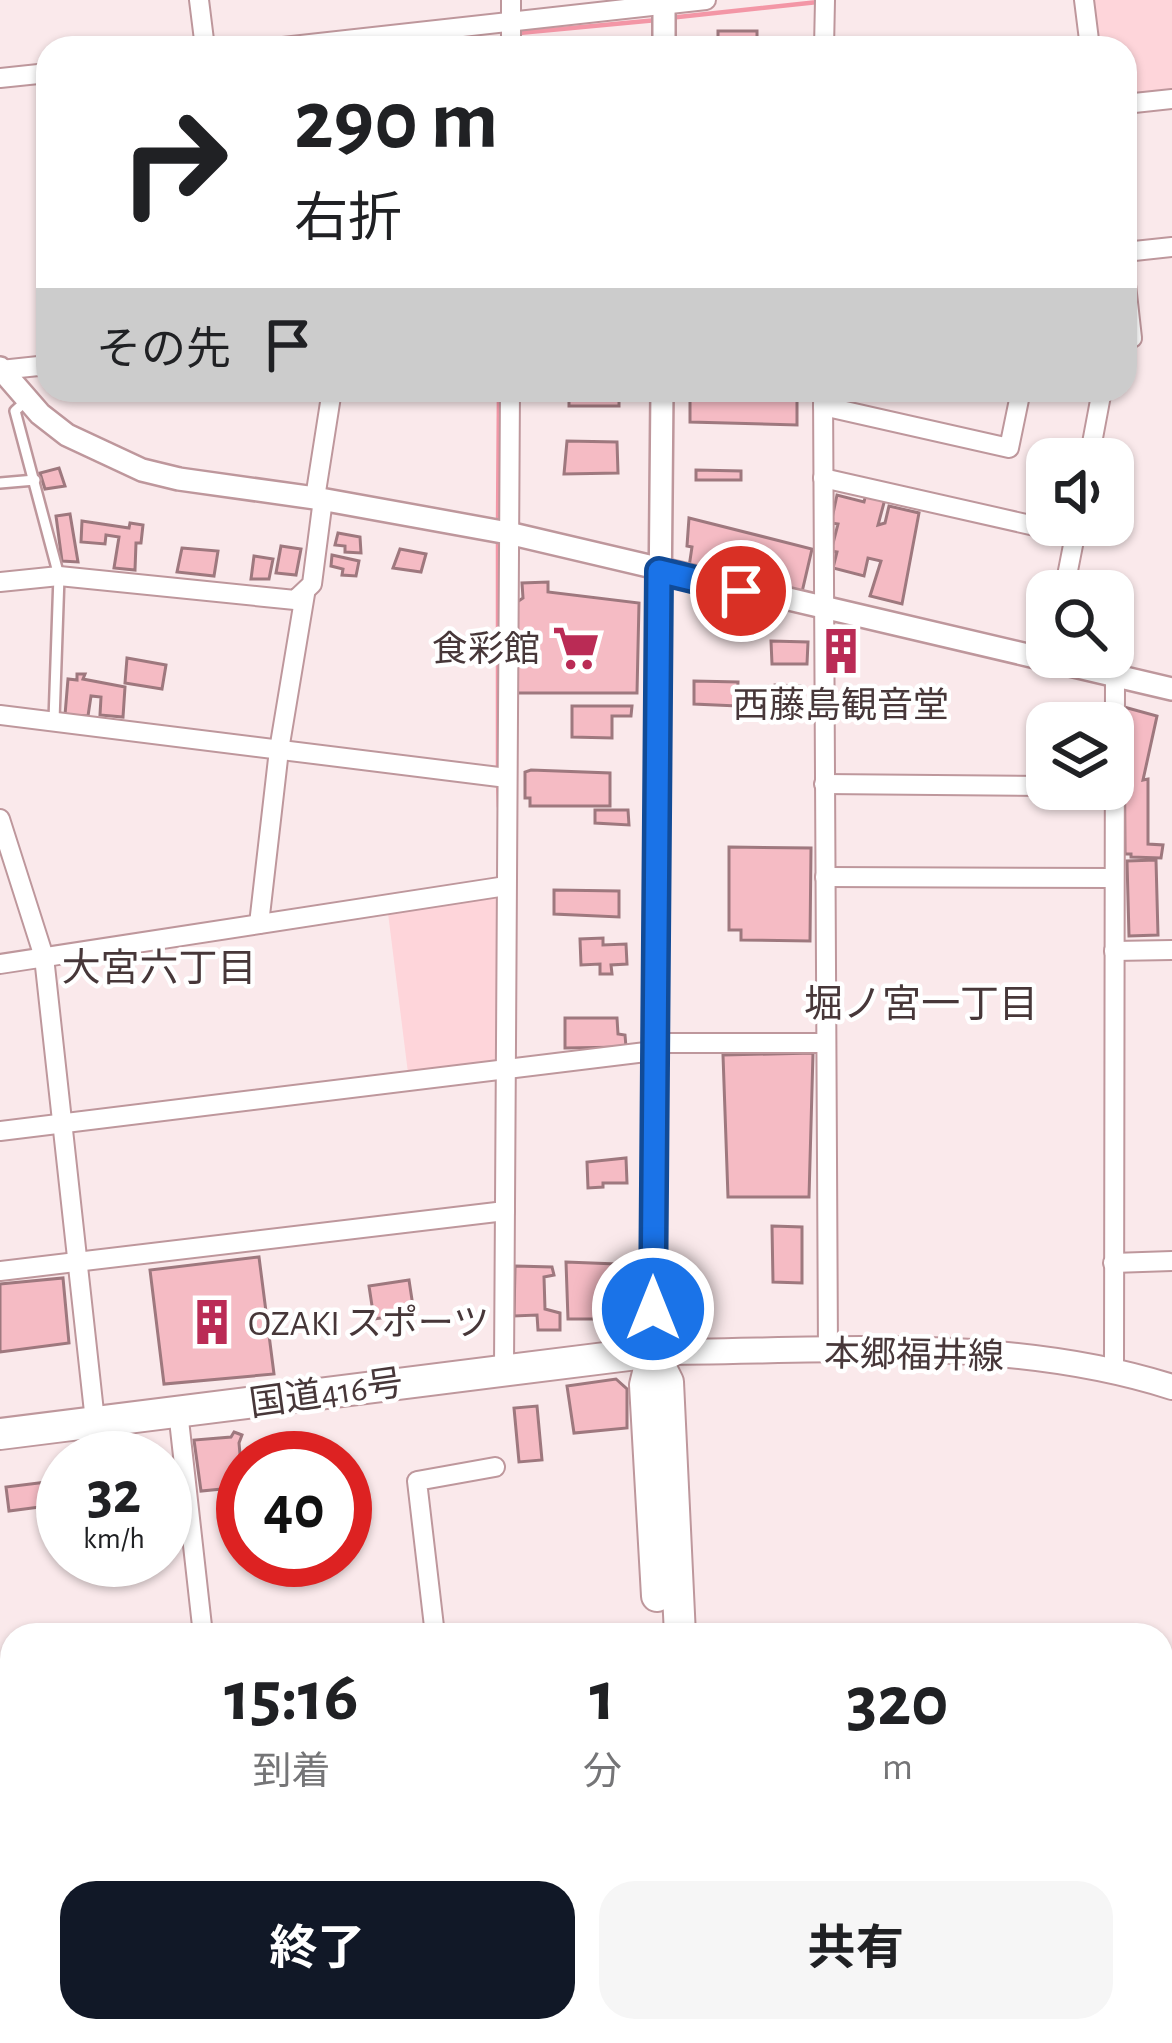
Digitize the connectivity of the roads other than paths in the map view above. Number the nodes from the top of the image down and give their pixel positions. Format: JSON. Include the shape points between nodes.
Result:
{"nodes":[{"id":1,"x":200,"y":0,"type":"edge"},
{"id":2,"x":512,"y":0,"type":"edge"},
{"id":3,"x":706,"y":0,"type":"edge"},
{"id":4,"x":826,"y":0,"type":"edge"},
{"id":5,"x":1084,"y":0,"type":"edge"},
{"id":6,"x":664,"y":2,"type":"edge"},
{"id":7,"x":511,"y":22,"type":"junction"},
{"id":8,"x":204,"y":36,"type":"edge"},
{"id":9,"x":383,"y":36,"type":"edge"},
{"id":10,"x":511,"y":36,"type":"edge"},
{"id":11,"x":664,"y":36,"type":"edge"},
{"id":12,"x":824,"y":36,"type":"edge"},
{"id":13,"x":1088,"y":36,"type":"edge"},
{"id":14,"x":36,"y":74,"type":"edge"},
{"id":15,"x":0,"y":78,"type":"edge"},
{"id":16,"x":1172,"y":99,"type":"edge"},
{"id":17,"x":1137,"y":103,"type":"edge"},
{"id":18,"x":1172,"y":247,"type":"edge"},
{"id":19,"x":1137,"y":251,"type":"edge"},
{"id":20,"x":36,"y":366,"type":"edge"},
{"id":21,"x":0,"y":369,"type":"edge"},
{"id":22,"x":26,"y":401,"type":"junction"},
{"id":23,"x":331,"y":402,"type":"edge"},
{"id":24,"x":510,"y":402,"type":"edge"},
{"id":25,"x":662,"y":402,"type":"edge"},
{"id":26,"x":823,"y":402,"type":"edge"},
{"id":27,"x":838,"y":402,"type":"edge"},
{"id":28,"x":1019,"y":402,"type":"edge"},
{"id":29,"x":1100,"y":402,"type":"edge"},
{"id":30,"x":1093,"y":438,"type":"edge"},
{"id":31,"x":823,"y":478,"type":"junction"},
{"id":32,"x":35,"y":480,"type":"junction"},
{"id":33,"x":0,"y":483,"type":"edge"},
{"id":34,"x":319,"y":498,"type":"junction"},
{"id":35,"x":1026,"y":520,"type":"edge"},
{"id":36,"x":508,"y":532,"type":"junction"},
{"id":37,"x":659,"y":571,"type":"junction"},
{"id":38,"x":59,"y":576,"type":"junction"},
{"id":39,"x":0,"y":582,"type":"edge"},
{"id":40,"x":305,"y":594,"type":"junction"},
{"id":41,"x":823,"y":610,"type":"junction"},
{"id":42,"x":1026,"y":654,"type":"edge"},
{"id":43,"x":1124,"y":678,"type":"edge"},
{"id":44,"x":1172,"y":689,"type":"edge"},
{"id":45,"x":0,"y":715,"type":"edge"},
{"id":46,"x":54,"y":722,"type":"junction"},
{"id":47,"x":279,"y":750,"type":"junction"},
{"id":48,"x":507,"y":778,"type":"junction"},
{"id":49,"x":824,"y":784,"type":"junction"},
{"id":50,"x":1026,"y":786,"type":"edge"},
{"id":51,"x":1114,"y":810,"type":"edge"},
{"id":52,"x":0,"y":819,"type":"edge"},
{"id":53,"x":825,"y":877,"type":"junction"},
{"id":54,"x":1114,"y":878,"type":"junction"},
{"id":55,"x":506,"y":886,"type":"junction"},
{"id":56,"x":259,"y":924,"type":"junction"},
{"id":57,"x":1114,"y":950,"type":"junction"},
{"id":58,"x":1172,"y":950,"type":"edge"},
{"id":59,"x":44,"y":957,"type":"junction"},
{"id":60,"x":0,"y":964,"type":"edge"},
{"id":61,"x":826,"y":1043,"type":"junction"},
{"id":62,"x":654,"y":1047,"type":"junction"},
{"id":63,"x":506,"y":1070,"type":"junction"},
{"id":64,"x":61,"y":1123,"type":"junction"},
{"id":65,"x":0,"y":1131,"type":"edge"},
{"id":66,"x":505,"y":1211,"type":"junction"},
{"id":67,"x":1172,"y":1261,"type":"edge"},
{"id":68,"x":76,"y":1262,"type":"junction"},
{"id":69,"x":1113,"y":1263,"type":"junction"},
{"id":70,"x":0,"y":1271,"type":"edge"},
{"id":71,"x":653,"y":1352,"type":"junction"},
{"id":72,"x":828,"y":1352,"type":"junction"},
{"id":73,"x":504,"y":1368,"type":"junction"},
{"id":74,"x":1114,"y":1371,"type":"junction"},
{"id":75,"x":1172,"y":1387,"type":"edge"},
{"id":76,"x":178,"y":1411,"type":"junction"},
{"id":77,"x":95,"y":1421,"type":"junction"},
{"id":78,"x":0,"y":1434,"type":"edge"},
{"id":79,"x":496,"y":1467,"type":"dead end"},
{"id":80,"x":202,"y":1623,"type":"edge"},
{"id":81,"x":434,"y":1623,"type":"edge"},
{"id":82,"x":658,"y":1623,"type":"edge"},
{"id":83,"x":679,"y":1623,"type":"edge"}],
"edges":[{"from":1,"to":8,"type":"street"},
{"from":2,"to":7,"type":"street"},
{"from":3,"to":6,"type":"street"},
{"from":4,"to":12,"type":"street"},
{"from":5,"to":13,"type":"street"},
{"from":6,"to":7,"type":"street"},
{"from":6,"to":11,"type":"street"},
{"from":7,"to":9,"type":"street"},
{"from":7,"to":10,"type":"street"},
{"from":14,"to":15,"type":"street"},
{"from":16,"to":17,"type":"street"},
{"from":18,"to":19,"type":"street"},
{"from":20,"to":21,"type":"street"},
{"from":21,"to":22,"type":"street"},
{"from":22,"to":32,"type":"lane","via":[[15,411]]},
{"from":22,"to":34,"type":"street","via":[[67,435],[142,470]]},
{"from":23,"to":34,"type":"street"},
{"from":24,"to":36,"type":"street"},
{"from":25,"to":37,"type":"street"},
{"from":26,"to":31,"type":"street"},
{"from":27,"to":28,"type":"street","via":[[1010,448]]},
{"from":29,"to":30,"type":"street"},
{"from":31,"to":35,"type":"street"},
{"from":31,"to":41,"type":"street"},
{"from":32,"to":33,"type":"lane"},
{"from":32,"to":38,"type":"lane"},
{"from":34,"to":36,"type":"street"},
{"from":34,"to":40,"type":"street"},
{"from":36,"to":37,"type":"street"},
{"from":36,"to":48,"type":"street"},
{"from":37,"to":41,"type":"street"},
{"from":37,"to":62,"type":"street"},
{"from":38,"to":39,"type":"street"},
{"from":38,"to":40,"type":"street","via":[[295,600]]},
{"from":38,"to":46,"type":"lane"},
{"from":40,"to":47,"type":"street"},
{"from":41,"to":42,"type":"street"},
{"from":41,"to":49,"type":"street"},
{"from":43,"to":44,"type":"street"},
{"from":45,"to":46,"type":"street"},
{"from":46,"to":47,"type":"street"},
{"from":47,"to":48,"type":"street"},
{"from":47,"to":56,"type":"street"},
{"from":48,"to":55,"type":"street"},
{"from":49,"to":50,"type":"street"},
{"from":49,"to":53,"type":"street"},
{"from":51,"to":54,"type":"street"},
{"from":52,"to":59,"type":"street"},
{"from":53,"to":54,"type":"street"},
{"from":53,"to":61,"type":"street"},
{"from":54,"to":57,"type":"street"},
{"from":55,"to":56,"type":"street"},
{"from":55,"to":63,"type":"street"},
{"from":56,"to":59,"type":"street"},
{"from":57,"to":58,"type":"street"},
{"from":57,"to":69,"type":"street"},
{"from":59,"to":60,"type":"street"},
{"from":59,"to":64,"type":"street"},
{"from":61,"to":62,"type":"street"},
{"from":61,"to":72,"type":"street"},
{"from":62,"to":63,"type":"street"},
{"from":62,"to":71,"type":"street"},
{"from":63,"to":64,"type":"street"},
{"from":63,"to":66,"type":"street"},
{"from":64,"to":65,"type":"street"},
{"from":64,"to":68,"type":"street"},
{"from":66,"to":68,"type":"street"},
{"from":66,"to":73,"type":"street"},
{"from":67,"to":69,"type":"street"},
{"from":68,"to":70,"type":"street"},
{"from":68,"to":77,"type":"street"},
{"from":69,"to":74,"type":"street"},
{"from":71,"to":72,"type":"main road","name":"本郷福井線"},
{"from":71,"to":73,"type":"highway","name":"国道416号"},
{"from":71,"to":82,"type":"highway","via":[[645,1384]]},
{"from":71,"to":83,"type":"highway","via":[[668,1382]]},
{"from":72,"to":74,"type":"main road","name":"本郷福井線","via":[[1002,1353]]},
{"from":73,"to":76,"type":"highway","name":"国道416号"},
{"from":74,"to":75,"type":"main road","name":"本郷福井線"},
{"from":76,"to":77,"type":"highway","name":"国道416号"},
{"from":76,"to":80,"type":"street"},
{"from":77,"to":78,"type":"highway","name":"国道416号"},
{"from":79,"to":81,"type":"street","via":[[417,1481]]}]}
